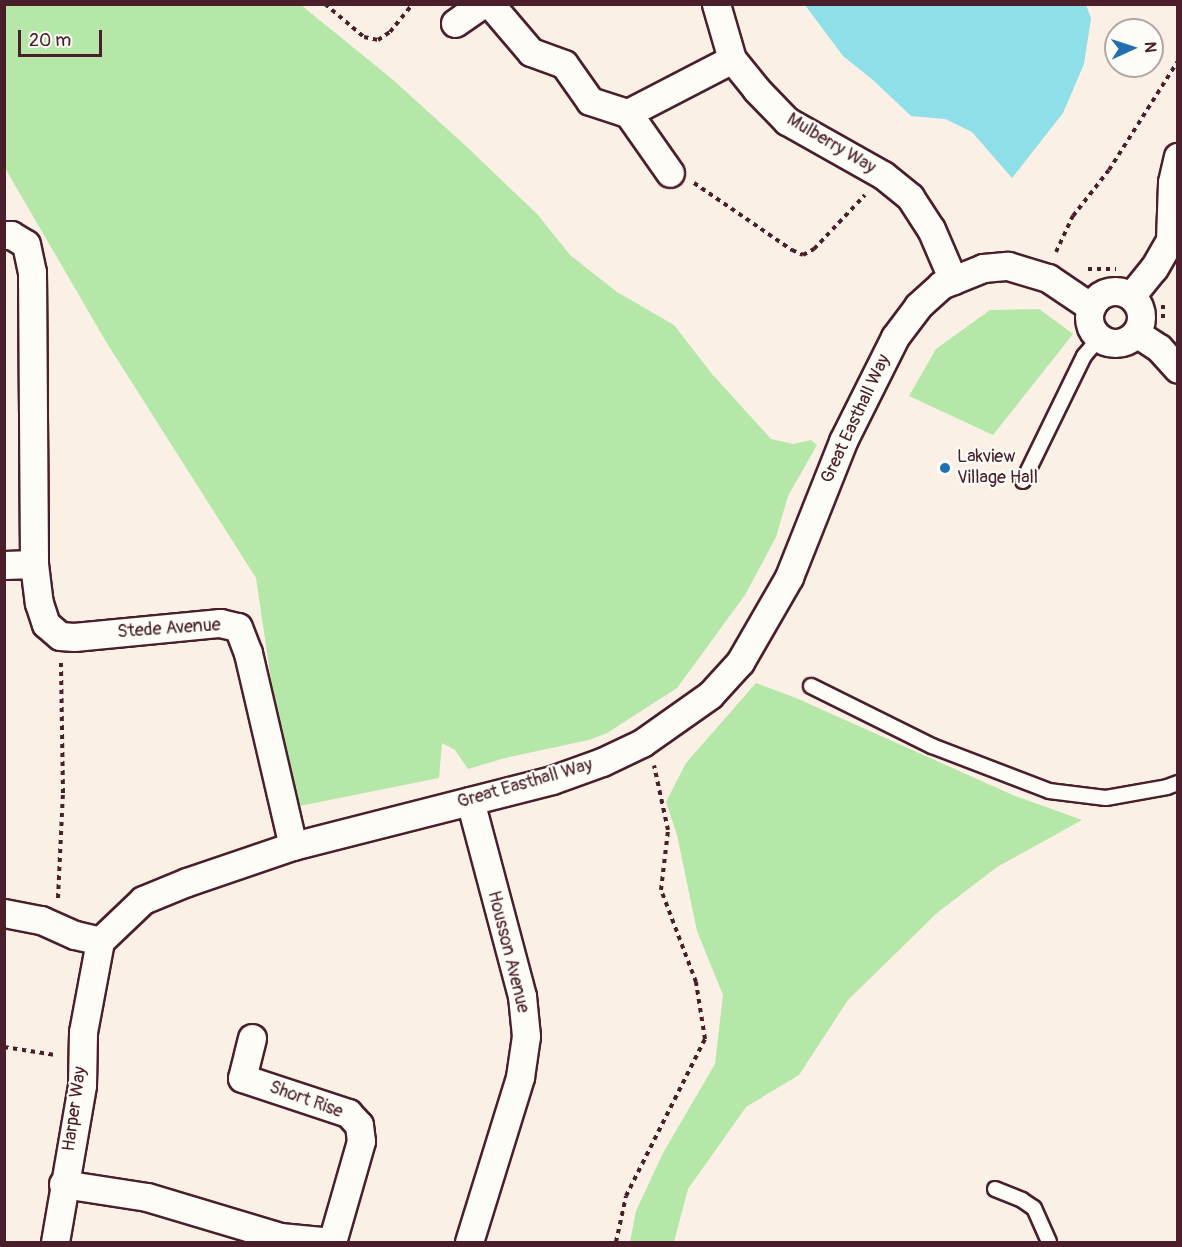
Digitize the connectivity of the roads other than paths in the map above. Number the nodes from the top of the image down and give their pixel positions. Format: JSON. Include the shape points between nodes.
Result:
{"nodes":[{"id":1,"x":482,"y":4,"type":"edge"},
{"id":2,"x":489,"y":4,"type":"edge"},
{"id":3,"x":716,"y":4,"type":"edge"},
{"id":4,"x":455,"y":22,"type":"dead end"},
{"id":5,"x":732,"y":59,"type":"junction"},
{"id":6,"x":628,"y":113,"type":"junction"},
{"id":7,"x":1178,"y":157,"type":"edge"},
{"id":8,"x":670,"y":173,"type":"dead end"},
{"id":9,"x":4,"y":235,"type":"edge"},
{"id":10,"x":1174,"y":241,"type":"edge"},
{"id":11,"x":953,"y":280,"type":"junction"},
{"id":12,"x":1131,"y":296,"type":"junction"},
{"id":13,"x":1091,"y":307,"type":"junction"},
{"id":14,"x":1136,"y":333,"type":"junction"},
{"id":15,"x":1099,"y":338,"type":"junction"},
{"id":16,"x":1178,"y":369,"type":"edge"},
{"id":17,"x":1023,"y":481,"type":"dead end"},
{"id":18,"x":34,"y":564,"type":"junction"},
{"id":19,"x":4,"y":565,"type":"edge"},
{"id":20,"x":811,"y":686,"type":"dead end"},
{"id":21,"x":1178,"y":783,"type":"edge"},
{"id":22,"x":470,"y":801,"type":"junction"},
{"id":23,"x":293,"y":846,"type":"junction"},
{"id":24,"x":4,"y":913,"type":"edge"},
{"id":25,"x":100,"y":941,"type":"junction"},
{"id":26,"x":252,"y":1038,"type":"dead end"},
{"id":27,"x":63,"y":1184,"type":"junction"},
{"id":28,"x":995,"y":1189,"type":"dead end"},
{"id":29,"x":55,"y":1242,"type":"edge"},
{"id":30,"x":332,"y":1242,"type":"edge"},
{"id":31,"x":469,"y":1242,"type":"edge"},
{"id":32,"x":1049,"y":1242,"type":"edge"}],
"edges":[{"from":1,"to":4,"type":"street"},
{"from":2,"to":6,"type":"street","via":[[531,52],[564,64],[590,101]]},
{"from":3,"to":5,"type":"street","name":"Mulberry Way"},
{"from":5,"to":6,"type":"street"},
{"from":5,"to":11,"type":"street","name":"Mulberry Way","via":[[787,122],[883,175],[910,197],[931,229]]},
{"from":6,"to":8,"type":"street"},
{"from":7,"to":10,"type":"street","via":[[1173,182]]},
{"from":9,"to":18,"type":"street","via":[[26,244],[32,272]]},
{"from":10,"to":12,"type":"street"},
{"from":11,"to":13,"type":"street","name":"Great Easthall Way","via":[[983,268],[1008,266],[1048,278]]},
{"from":11,"to":22,"type":"street","name":"Great Easthall Way","via":[[940,285],[918,306],[895,337],[843,441],[789,577],[740,662],[710,694],[642,743],[552,780]]},
{"from":12,"to":13,"type":"street","via":[[1112,291],[1096,299]]},
{"from":12,"to":14,"type":"street","via":[[1142,316]]},
{"from":13,"to":15,"type":"street","via":[[1090,324]]},
{"from":14,"to":15,"type":"street","via":[[1122,343]]},
{"from":14,"to":16,"type":"street","via":[[1159,348]]},
{"from":15,"to":17,"type":"lane","via":[[1084,356]]},
{"from":18,"to":19,"type":"street"},
{"from":18,"to":23,"type":"street","name":"Stede Avenue","via":[[46,624],[60,636],[220,622],[238,627]]},
{"from":20,"to":21,"type":"lane","via":[[932,746],[1049,791],[1106,798]]},
{"from":22,"to":23,"type":"street","name":"Great Easthall Way"},
{"from":22,"to":31,"type":"street","name":"Housson Avenue","via":[[522,996],[526,1036],[520,1077]]},
{"from":23,"to":25,"type":"street","name":"Great Easthall Way","via":[[143,900]]},
{"from":24,"to":25,"type":"street","via":[[40,920]]},
{"from":25,"to":27,"type":"street","name":"Harper Way","via":[[83,1032],[82,1084]]},
{"from":26,"to":30,"type":"street","name":"Short Rise","via":[[242,1078],[348,1113],[359,1125],[361,1141]]},
{"from":27,"to":29,"type":"street","name":"Harper Way"},
{"from":27,"to":30,"type":"street","name":"Short Rise","via":[[147,1197],[280,1238]]},
{"from":28,"to":32,"type":"lane","via":[[1034,1208]]}]}
